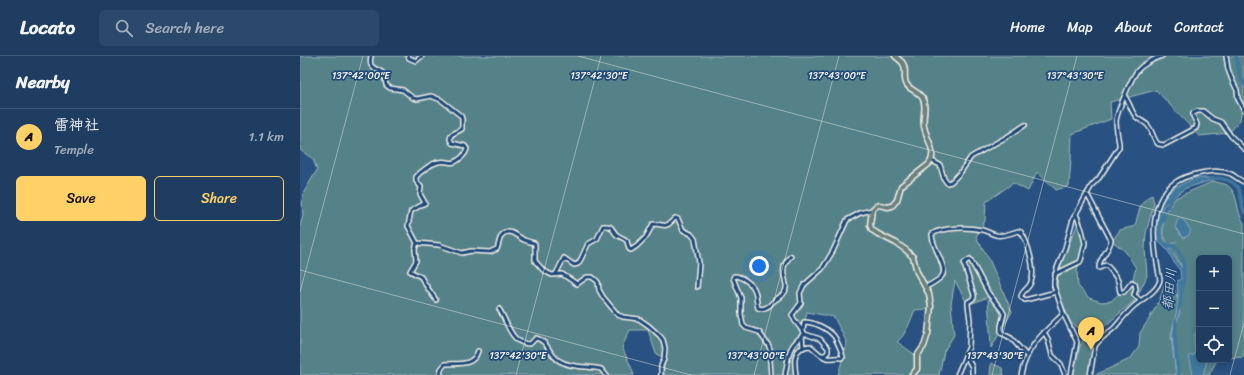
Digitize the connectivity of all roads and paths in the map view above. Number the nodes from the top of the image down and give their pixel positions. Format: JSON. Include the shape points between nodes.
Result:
{"nodes":[{"id":1,"x":370,"y":56,"type":"edge"},
{"id":2,"x":408,"y":56,"type":"edge"},
{"id":3,"x":422,"y":56,"type":"edge"},
{"id":4,"x":895,"y":56,"type":"edge"},
{"id":5,"x":1162,"y":56,"type":"edge"},
{"id":6,"x":1226,"y":56,"type":"edge"},
{"id":7,"x":1125,"y":97,"type":"junction"},
{"id":8,"x":1244,"y":110,"type":"edge"},
{"id":9,"x":1025,"y":125,"type":"dead end"},
{"id":10,"x":1244,"y":149,"type":"edge"},
{"id":11,"x":932,"y":161,"type":"junction"},
{"id":12,"x":1244,"y":182,"type":"edge"},
{"id":13,"x":1087,"y":194,"type":"junction"},
{"id":14,"x":872,"y":210,"type":"junction"},
{"id":15,"x":1076,"y":214,"type":"junction"},
{"id":16,"x":417,"y":243,"type":"junction"},
{"id":17,"x":791,"y":256,"type":"dead end"},
{"id":18,"x":556,"y":274,"type":"junction"},
{"id":19,"x":1055,"y":274,"type":"junction"},
{"id":20,"x":697,"y":287,"type":"dead end"},
{"id":21,"x":926,"y":287,"type":"junction"},
{"id":22,"x":1056,"y":292,"type":"junction"},
{"id":23,"x":436,"y":300,"type":"dead end"},
{"id":24,"x":1141,"y":301,"type":"junction"},
{"id":25,"x":499,"y":308,"type":"dead end"},
{"id":26,"x":1063,"y":312,"type":"junction"},
{"id":27,"x":1044,"y":332,"type":"junction"},
{"id":28,"x":804,"y":333,"type":"junction"},
{"id":29,"x":803,"y":348,"type":"junction"},
{"id":30,"x":478,"y":351,"type":"dead end"},
{"id":31,"x":822,"y":355,"type":"junction"},
{"id":32,"x":1026,"y":355,"type":"junction"},
{"id":33,"x":966,"y":356,"type":"junction"},
{"id":34,"x":440,"y":375,"type":"edge"},
{"id":35,"x":606,"y":375,"type":"edge"},
{"id":36,"x":661,"y":375,"type":"edge"},
{"id":37,"x":771,"y":375,"type":"edge"},
{"id":38,"x":785,"y":375,"type":"edge"},
{"id":39,"x":796,"y":375,"type":"edge"},
{"id":40,"x":912,"y":375,"type":"edge"},
{"id":41,"x":957,"y":375,"type":"edge"},
{"id":42,"x":972,"y":375,"type":"edge"},
{"id":43,"x":1020,"y":375,"type":"edge"},
{"id":44,"x":1065,"y":375,"type":"edge"},
{"id":45,"x":1071,"y":375,"type":"edge"},
{"id":46,"x":1090,"y":375,"type":"edge"}],
"edges":[{"from":1,"to":16,"type":"street","via":[[371,66],[384,74],[386,85],[390,88],[403,90],[417,99],[436,97],[457,112],[462,119],[462,129],[451,135],[450,139],[452,143],[465,146],[466,152],[457,162],[436,163],[416,177],[425,203],[411,211],[408,226]]},
{"from":2,"to":3,"type":"street","via":[[416,60]]},
{"from":4,"to":11,"type":"main road","via":[[905,67],[906,84],[923,99],[924,127],[933,152]]},
{"from":5,"to":7,"type":"street","via":[[1137,70]]},
{"from":6,"to":8,"type":"street","via":[[1238,99]]},
{"from":7,"to":10,"type":"street","via":[[1134,115],[1149,126],[1158,144],[1164,145],[1196,128],[1193,113],[1203,111],[1221,122]]},
{"from":7,"to":13,"type":"street","via":[[1116,120],[1119,147]]},
{"from":9,"to":11,"type":"street","via":[[972,157],[951,182],[946,183],[940,165]]},
{"from":11,"to":14,"type":"main road","via":[[901,186],[896,203],[888,207],[879,205]]},
{"from":12,"to":24,"type":"street","via":[[1230,174],[1212,171],[1181,178],[1170,186],[1159,201],[1154,225],[1160,280],[1151,293]]},
{"from":13,"to":15,"type":"street"},
{"from":13,"to":24,"type":"street","via":[[1111,240],[1099,268],[1108,266],[1118,280],[1120,292],[1124,292],[1132,282],[1135,284],[1134,295]]},
{"from":14,"to":21,"type":"main road","via":[[872,230],[896,243],[913,257],[917,272]]},
{"from":14,"to":28,"type":"street","via":[[847,220],[822,269],[804,285],[800,293],[801,303],[792,316]]},
{"from":15,"to":19,"type":"street"},
{"from":15,"to":19,"type":"street","via":[[1085,243],[1081,260]]},
{"from":16,"to":18,"type":"street","via":[[439,245],[462,253],[490,252],[497,249],[504,233],[512,232],[523,240],[534,243],[535,262],[548,273]]},
{"from":16,"to":23,"type":"street","via":[[416,261],[410,271],[421,277]]},
{"from":17,"to":37,"type":"street","via":[[783,269],[786,290],[782,296],[762,309],[758,308],[752,286],[738,276],[733,278],[741,298],[743,325],[759,332],[771,353]]},
{"from":18,"to":20,"type":"street","via":[[564,258],[574,265],[578,264],[588,244],[597,239],[603,226],[612,227],[616,234],[627,240],[631,250],[646,237],[653,224],[665,226],[675,218],[683,230],[695,239],[699,263]]},
{"from":18,"to":36,"type":"street","via":[[562,274],[577,284],[592,277],[598,282],[603,298],[618,315],[639,319],[656,332],[663,340],[665,348]]},
{"from":19,"to":22,"type":"street"},
{"from":21,"to":22,"type":"street","via":[[939,279],[944,271],[932,234],[966,228],[984,230],[996,235],[1021,232],[1033,274],[1031,283],[1021,293],[1021,297],[1029,300]]},
{"from":21,"to":40,"type":"main road","via":[[931,306],[928,334],[917,356],[917,369]]},
{"from":22,"to":26,"type":"street"},
{"from":24,"to":46,"type":"street","via":[[1097,342]]},
{"from":25,"to":35,"type":"street","via":[[516,340],[530,344],[536,338],[540,339],[558,361],[573,366],[601,369]]},
{"from":26,"to":27,"type":"street"},
{"from":26,"to":45,"type":"street","via":[[1077,342]]},
{"from":27,"to":32,"type":"street"},
{"from":27,"to":44,"type":"street","via":[[1052,355],[1061,364]]},
{"from":28,"to":29,"type":"street"},
{"from":28,"to":31,"type":"street","via":[[820,339],[828,348],[828,352]]},
{"from":28,"to":31,"type":"street","via":[[804,322],[807,322],[824,328],[834,336],[843,357],[824,358]]},
{"from":28,"to":38,"type":"street","via":[[792,345]]},
{"from":29,"to":31,"type":"street","via":[[810,346]]},
{"from":29,"to":39,"type":"street","via":[[797,352],[795,359]]},
{"from":30,"to":34,"type":"street","via":[[475,358],[468,362],[445,364]]},
{"from":32,"to":33,"type":"street","via":[[1011,338],[1002,333],[1004,314],[989,294],[970,259],[964,262],[974,291],[974,298],[968,302],[970,326]]},
{"from":32,"to":43,"type":"street"},
{"from":33,"to":41,"type":"street"},
{"from":33,"to":42,"type":"street","via":[[972,367]]}]}
